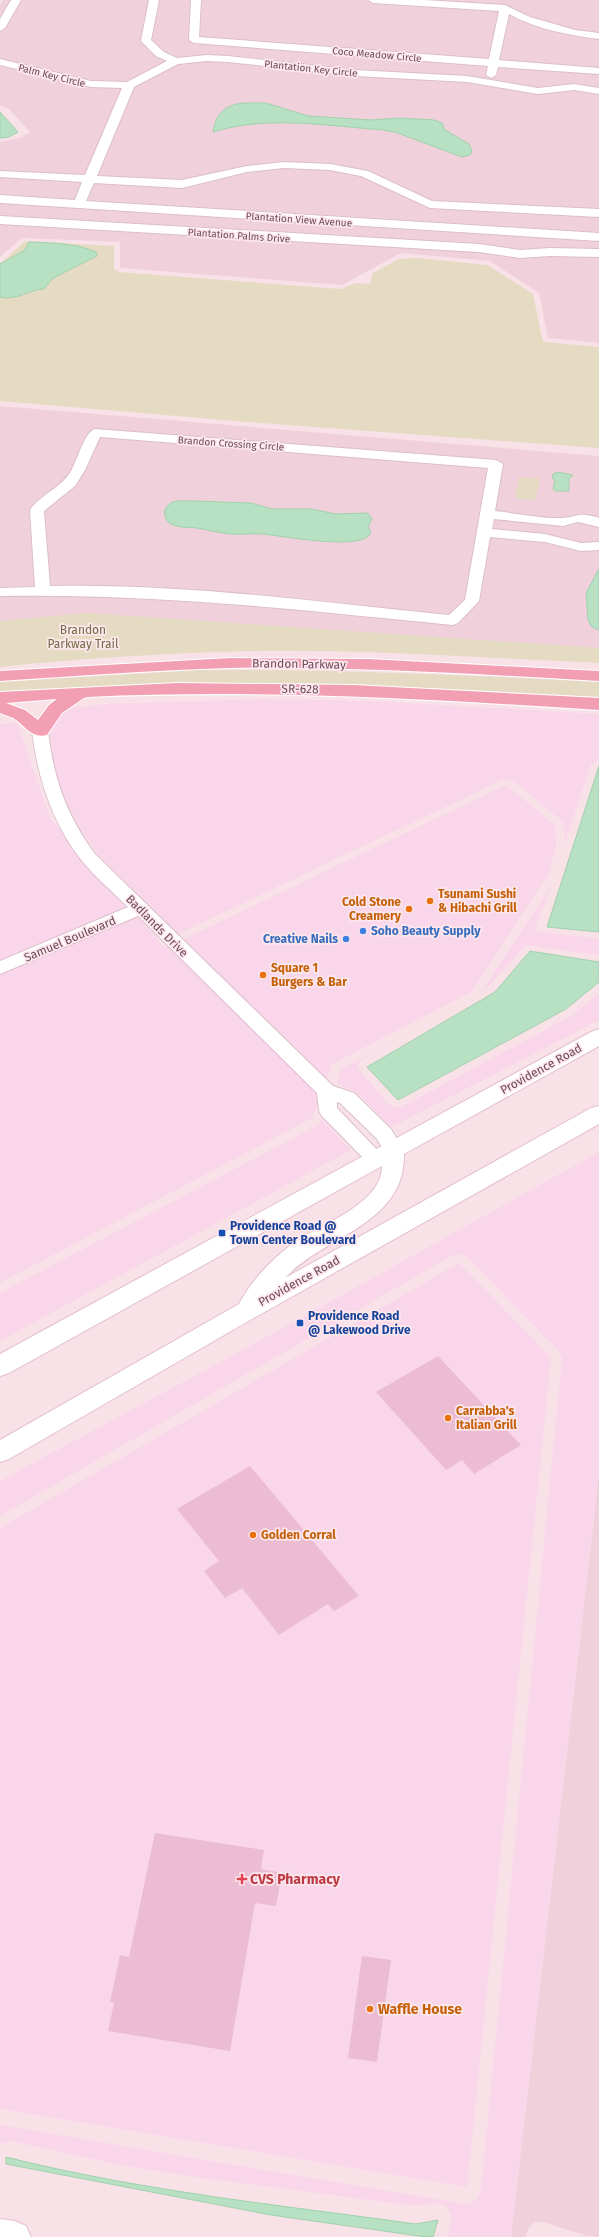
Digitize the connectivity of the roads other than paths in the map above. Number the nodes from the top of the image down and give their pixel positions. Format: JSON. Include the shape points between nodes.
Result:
{"nodes":[{"id":1,"x":16,"y":0,"type":"edge"},
{"id":2,"x":154,"y":0,"type":"edge"},
{"id":3,"x":196,"y":0,"type":"edge"},
{"id":4,"x":373,"y":0,"type":"edge"},
{"id":5,"x":505,"y":8,"type":"junction"},
{"id":6,"x":0,"y":28,"type":"edge"},
{"id":7,"x":599,"y":36,"type":"edge"},
{"id":8,"x":176,"y":61,"type":"junction"},
{"id":9,"x":0,"y":62,"type":"edge"},
{"id":10,"x":495,"y":64,"type":"junction"},
{"id":11,"x":599,"y":71,"type":"edge"},
{"id":12,"x":489,"y":82,"type":"junction"},
{"id":13,"x":129,"y":85,"type":"junction"},
{"id":14,"x":599,"y":91,"type":"edge"},
{"id":15,"x":0,"y":174,"type":"edge"},
{"id":16,"x":89,"y":179,"type":"junction"},
{"id":17,"x":0,"y":199,"type":"edge"},
{"id":18,"x":79,"y":204,"type":"junction"},
{"id":19,"x":599,"y":213,"type":"edge"},
{"id":20,"x":0,"y":220,"type":"edge"},
{"id":21,"x":481,"y":231,"type":"junction"},
{"id":22,"x":599,"y":237,"type":"edge"},
{"id":23,"x":479,"y":248,"type":"junction"},
{"id":24,"x":599,"y":253,"type":"edge"},
{"id":25,"x":486,"y":514,"type":"junction"},
{"id":26,"x":563,"y":522,"type":"junction"},
{"id":27,"x":599,"y":523,"type":"edge"},
{"id":28,"x":483,"y":532,"type":"junction"},
{"id":29,"x":563,"y":541,"type":"junction"},
{"id":30,"x":597,"y":545,"type":"edge"},
{"id":31,"x":42,"y":590,"type":"junction"},
{"id":32,"x":0,"y":592,"type":"edge"},
{"id":33,"x":0,"y":676,"type":"edge"},
{"id":34,"x":599,"y":676,"type":"edge"},
{"id":35,"x":79,"y":692,"type":"junction"},
{"id":36,"x":0,"y":698,"type":"edge"},
{"id":37,"x":599,"y":704,"type":"edge"},
{"id":38,"x":0,"y":707,"type":"edge"},
{"id":39,"x":40,"y":731,"type":"junction"},
{"id":40,"x":139,"y":909,"type":"junction"},
{"id":41,"x":0,"y":968,"type":"edge"},
{"id":42,"x":599,"y":1037,"type":"edge"},
{"id":43,"x":599,"y":1114,"type":"edge"},
{"id":44,"x":384,"y":1154,"type":"junction"},
{"id":45,"x":244,"y":1312,"type":"junction"},
{"id":46,"x":0,"y":1366,"type":"edge"},
{"id":47,"x":0,"y":1452,"type":"edge"},
{"id":48,"x":0,"y":2234,"type":"edge"},
{"id":49,"x":15,"y":2237,"type":"edge"}],
"edges":[{"from":1,"to":6,"type":"street"},
{"from":2,"to":8,"type":"street","via":[[146,41],[160,54]]},
{"from":3,"to":10,"type":"street","name":"Coco Meadow Circle","via":[[194,40]]},
{"from":4,"to":5,"type":"street"},
{"from":5,"to":7,"type":"street","via":[[526,19],[574,33]]},
{"from":5,"to":10,"type":"street"},
{"from":8,"to":12,"type":"street","name":"Plantation Key Circle","via":[[228,59],[355,73]]},
{"from":8,"to":13,"type":"street","name":"Plantation Key Circle"},
{"from":9,"to":13,"type":"street","name":"Palm Key Circle","via":[[91,84]]},
{"from":10,"to":11,"type":"street","name":"Coco Meadow Circle"},
{"from":10,"to":12,"type":"street"},
{"from":12,"to":14,"type":"street","name":"Plantation Key Circle","via":[[538,91],[574,87]]},
{"from":13,"to":16,"type":"street"},
{"from":15,"to":16,"type":"street"},
{"from":16,"to":18,"type":"street"},
{"from":16,"to":19,"type":"street","via":[[182,184],[247,169],[284,165],[330,167],[364,173],[430,204]]},
{"from":17,"to":18,"type":"street","name":"Plantation View Avenue"},
{"from":18,"to":21,"type":"street","name":"Plantation View Avenue"},
{"from":20,"to":23,"type":"street","name":"Plantation Palms Drive"},
{"from":21,"to":22,"type":"street","name":"Plantation View Avenue"},
{"from":21,"to":23,"type":"street"},
{"from":23,"to":24,"type":"street","name":"Plantation Palms Drive","via":[[520,254]]},
{"from":25,"to":26,"type":"street"},
{"from":25,"to":28,"type":"street","name":"Brandon Crossing Circle"},
{"from":25,"to":31,"type":"street","name":"Brandon Crossing Circle","via":[[496,464],[95,433],[76,477],[37,510]]},
{"from":26,"to":27,"type":"street","via":[[578,518]]},
{"from":26,"to":29,"type":"street","via":[[556,530]]},
{"from":28,"to":29,"type":"street"},
{"from":28,"to":31,"type":"street","name":"Brandon Crossing Circle","via":[[472,601],[453,620],[134,591]]},
{"from":29,"to":30,"type":"street","via":[[580,547]]},
{"from":31,"to":32,"type":"street","name":"Brandon Crossing Circle"},
{"from":33,"to":34,"type":"main road","name":"Brandon Parkway","via":[[103,668],[230,663],[373,665]]},
{"from":35,"to":36,"type":"main road","name":"SR-628"},
{"from":35,"to":37,"type":"main road","name":"SR-628","via":[[291,689]]},
{"from":35,"to":39,"type":"main road","via":[[55,708]]},
{"from":38,"to":39,"type":"main road","via":[[19,714]]},
{"from":39,"to":40,"type":"street","name":"Badlands Drive","via":[[46,778],[60,813],[89,858]]},
{"from":40,"to":41,"type":"street","name":"Samuel Boulevard"},
{"from":40,"to":44,"type":"street","name":"Badlands Drive","via":[[326,1091],[328,1110]]},
{"from":42,"to":44,"type":"main road","name":"Providence Road"},
{"from":43,"to":45,"type":"main road","name":"Providence Road"},
{"from":44,"to":45,"type":"main road","via":[[395,1161],[388,1185],[377,1201],[361,1216],[303,1248],[292,1257],[262,1288]]},
{"from":44,"to":46,"type":"main road","name":"Providence Road"},
{"from":45,"to":47,"type":"main road","name":"Providence Road"},
{"from":48,"to":49,"type":"main road"}]}
